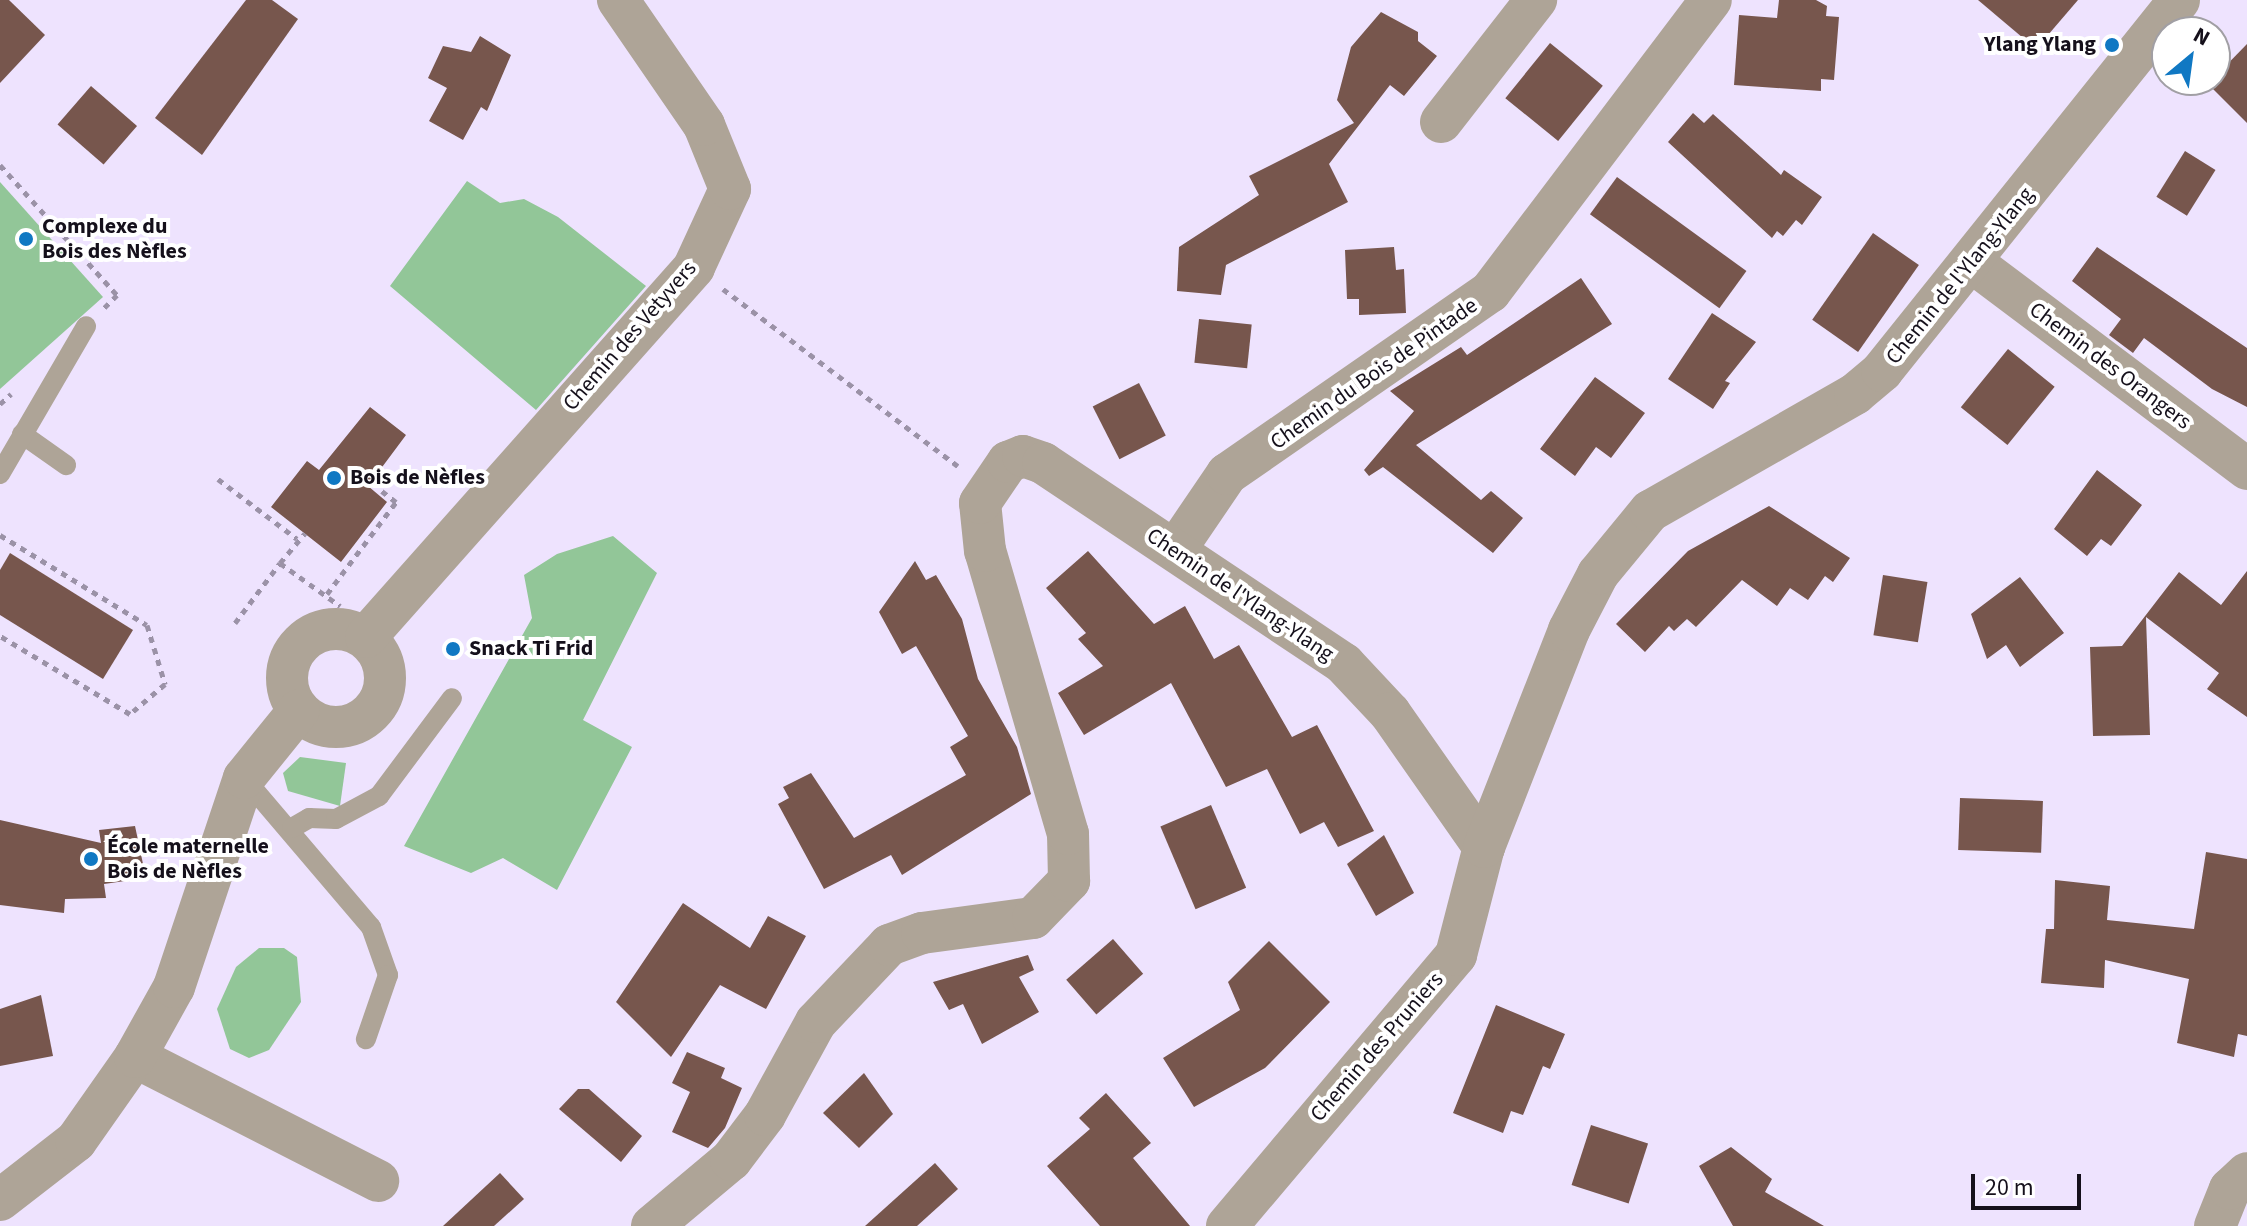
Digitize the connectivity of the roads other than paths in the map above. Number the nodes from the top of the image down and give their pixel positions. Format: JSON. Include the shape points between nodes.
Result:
{"nodes":[{"id":1,"x":618,"y":0,"type":"edge"},
{"id":2,"x":1536,"y":0,"type":"edge"},
{"id":3,"x":1711,"y":0,"type":"edge"},
{"id":4,"x":2179,"y":0,"type":"edge"},
{"id":5,"x":1441,"y":122,"type":"dead end"},
{"id":6,"x":1973,"y":263,"type":"junction"},
{"id":7,"x":86,"y":326,"type":"road end"},
{"id":8,"x":22,"y":434,"type":"junction"},
{"id":9,"x":66,"y":465,"type":"dead end"},
{"id":10,"x":2247,"y":469,"type":"edge"},
{"id":11,"x":0,"y":474,"type":"edge"},
{"id":12,"x":1176,"y":549,"type":"junction"},
{"id":13,"x":353,"y":622,"type":"junction"},
{"id":14,"x":452,"y":698,"type":"dead end"},
{"id":15,"x":299,"y":710,"type":"junction"},
{"id":16,"x":244,"y":778,"type":"junction"},
{"id":17,"x":292,"y":828,"type":"junction"},
{"id":18,"x":1484,"y":847,"type":"junction"},
{"id":19,"x":366,"y":1039,"type":"dead end"},
{"id":20,"x":135,"y":1057,"type":"junction"},
{"id":21,"x":2247,"y":1173,"type":"edge"},
{"id":22,"x":378,"y":1181,"type":"dead end"},
{"id":23,"x":4,"y":1188,"type":"edge"},
{"id":24,"x":652,"y":1226,"type":"edge"},
{"id":25,"x":1227,"y":1226,"type":"edge"},
{"id":26,"x":2215,"y":1226,"type":"edge"}],
"edges":[{"from":1,"to":13,"type":"street","name":"Chemin des Vetyvers","via":[[704,125],[730,189],[694,267]]},
{"from":2,"to":5,"type":"street"},
{"from":3,"to":12,"type":"street","name":"Chemin du Bois de Pintade","via":[[1490,292],[1227,474]]},
{"from":4,"to":6,"type":"street","name":"Chemin de l'Ylang-Ylang"},
{"from":6,"to":10,"type":"street","name":"Chemin des Orangers"},
{"from":6,"to":18,"type":"street","name":"Chemin de l'Ylang-Ylang","via":[[1916,335],[1855,394],[1650,511],[1598,574],[1569,630]]},
{"from":7,"to":8,"type":"lane"},
{"from":8,"to":9,"type":"lane"},
{"from":8,"to":11,"type":"lane"},
{"from":12,"to":18,"type":"street","name":"Chemin de l'Ylang-Ylang","via":[[1344,664],[1390,713]]},
{"from":12,"to":24,"type":"street","name":"Chemin de l'Ylang-Ylang","via":[[1033,458],[1008,462],[986,487],[980,503],[985,551],[1068,834],[1069,881],[1033,918],[922,933],[889,945],[816,1022],[765,1115],[731,1160]]},
{"from":13,"to":15,"type":"street","via":[[299,645],[287,677]]},
{"from":13,"to":15,"type":"street","via":[[385,675],[380,702],[370,715],[341,727],[313,721]]},
{"from":14,"to":17,"type":"lane","via":[[379,796],[336,819],[309,818]]},
{"from":15,"to":16,"type":"street"},
{"from":16,"to":17,"type":"lane"},
{"from":16,"to":20,"type":"street","via":[[174,987]]},
{"from":17,"to":19,"type":"lane","via":[[371,927],[388,975]]},
{"from":18,"to":25,"type":"street","name":"Chemin des Pruniers","via":[[1456,955]]},
{"from":20,"to":22,"type":"street"},
{"from":20,"to":23,"type":"street","via":[[76,1141]]},
{"from":21,"to":26,"type":"street","via":[[2230,1189]]}]}
